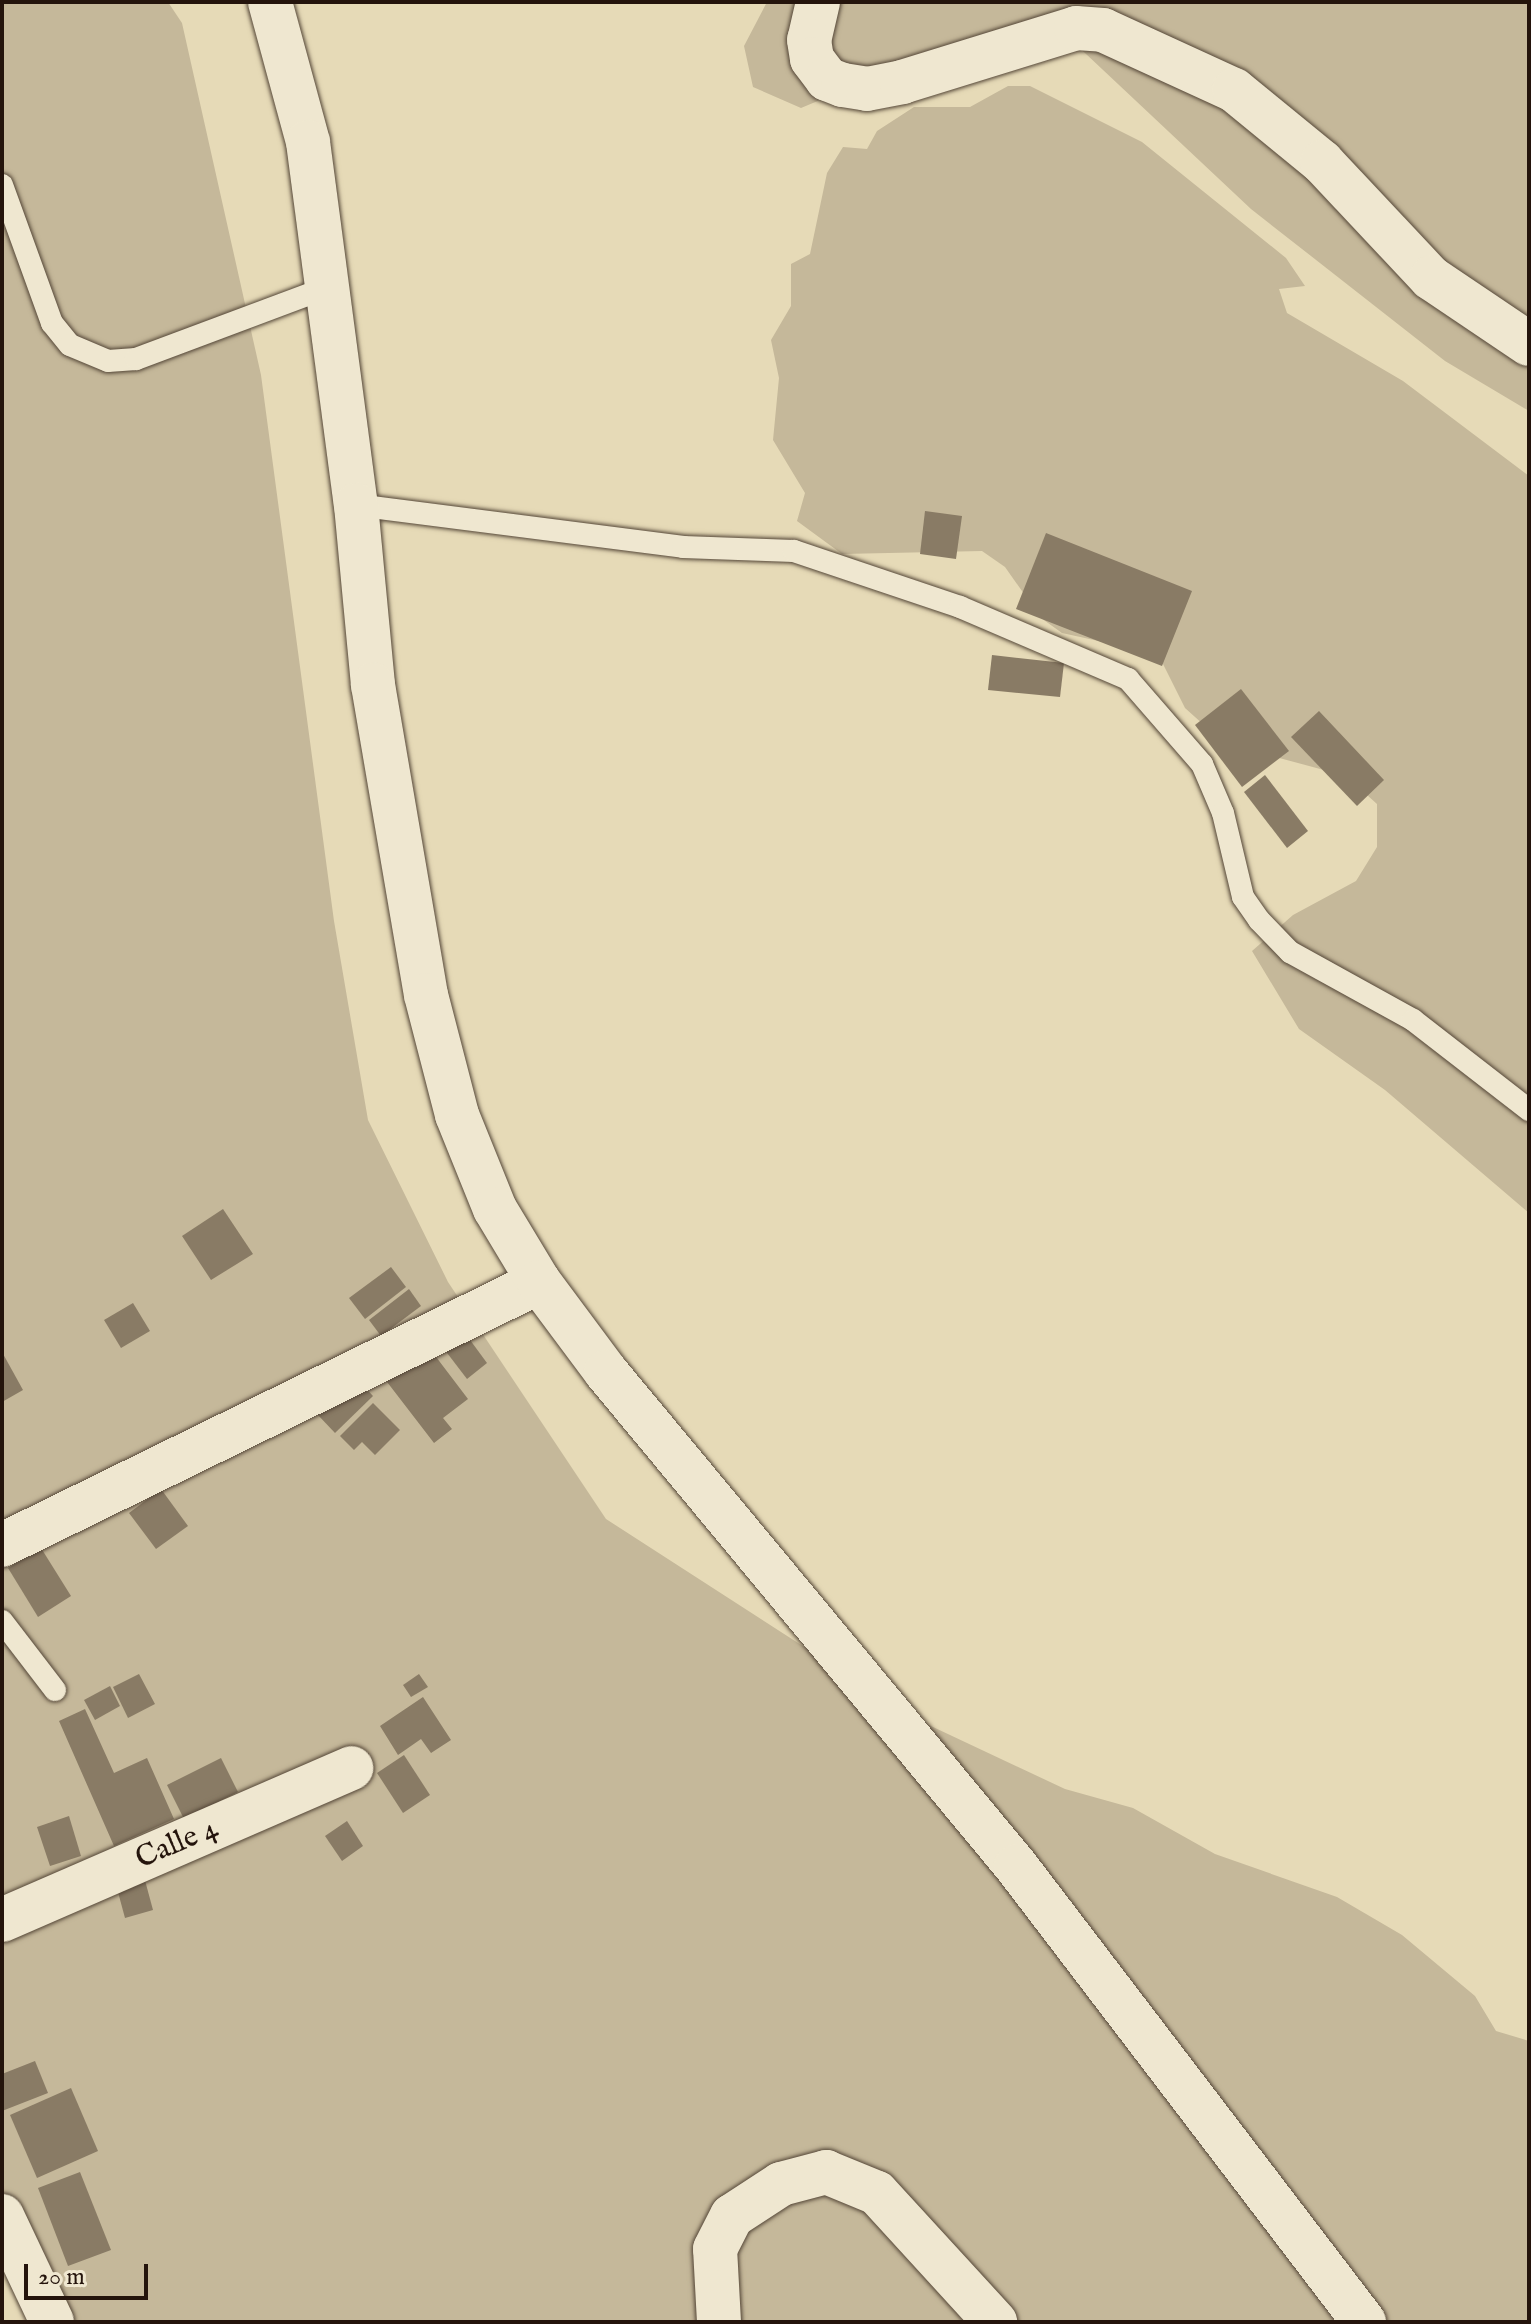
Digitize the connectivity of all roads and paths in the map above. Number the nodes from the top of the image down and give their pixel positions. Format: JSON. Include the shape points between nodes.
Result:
{"nodes":[{"id":1,"x":270,"y":2,"type":"edge"},
{"id":2,"x":818,"y":2,"type":"edge"},
{"id":3,"x":2,"y":185,"type":"edge"},
{"id":4,"x":326,"y":288,"type":"junction"},
{"id":5,"x":1529,"y":344,"type":"edge"},
{"id":6,"x":356,"y":505,"type":"junction"},
{"id":7,"x":1529,"y":1110,"type":"edge"},
{"id":8,"x":539,"y":1282,"type":"junction"},
{"id":9,"x":2,"y":1545,"type":"edge"},
{"id":10,"x":2,"y":1621,"type":"edge"},
{"id":11,"x":55,"y":1690,"type":"dead end"},
{"id":12,"x":351,"y":1768,"type":"dead end"},
{"id":13,"x":2,"y":1920,"type":"edge"},
{"id":14,"x":2,"y":2216,"type":"edge"},
{"id":15,"x":52,"y":2322,"type":"edge"},
{"id":16,"x":719,"y":2322,"type":"edge"},
{"id":17,"x":995,"y":2322,"type":"edge"},
{"id":18,"x":1364,"y":2322,"type":"edge"}],
"edges":[{"from":1,"to":4,"type":"street","via":[[308,142]]},
{"from":2,"to":5,"type":"street","via":[[809,40],[812,59],[827,79],[843,85],[867,89],[902,82],[1076,28],[1103,30],[1234,90],[1322,162],[1431,278]]},
{"from":3,"to":4,"type":"lane","via":[[52,323],[70,345],[108,361],[136,359]]},
{"from":4,"to":6,"type":"street"},
{"from":6,"to":7,"type":"lane","via":[[629,542],[794,551],[960,607],[1128,679],[1202,764],[1223,813],[1243,897],[1259,920],[1290,952],[1413,1020]]},
{"from":6,"to":8,"type":"street","via":[[373,685],[426,995],[462,1128],[495,1209]]},
{"from":8,"to":9,"type":"street"},
{"from":8,"to":18,"type":"street","via":[[1016,1866]]},
{"from":10,"to":11,"type":"lane"},
{"from":12,"to":13,"type":"street","name":"Calle 4"},
{"from":14,"to":15,"type":"street"},
{"from":16,"to":17,"type":"street","via":[[715,2249],[732,2216],[781,2184],[826,2172],[877,2193]]}]}
